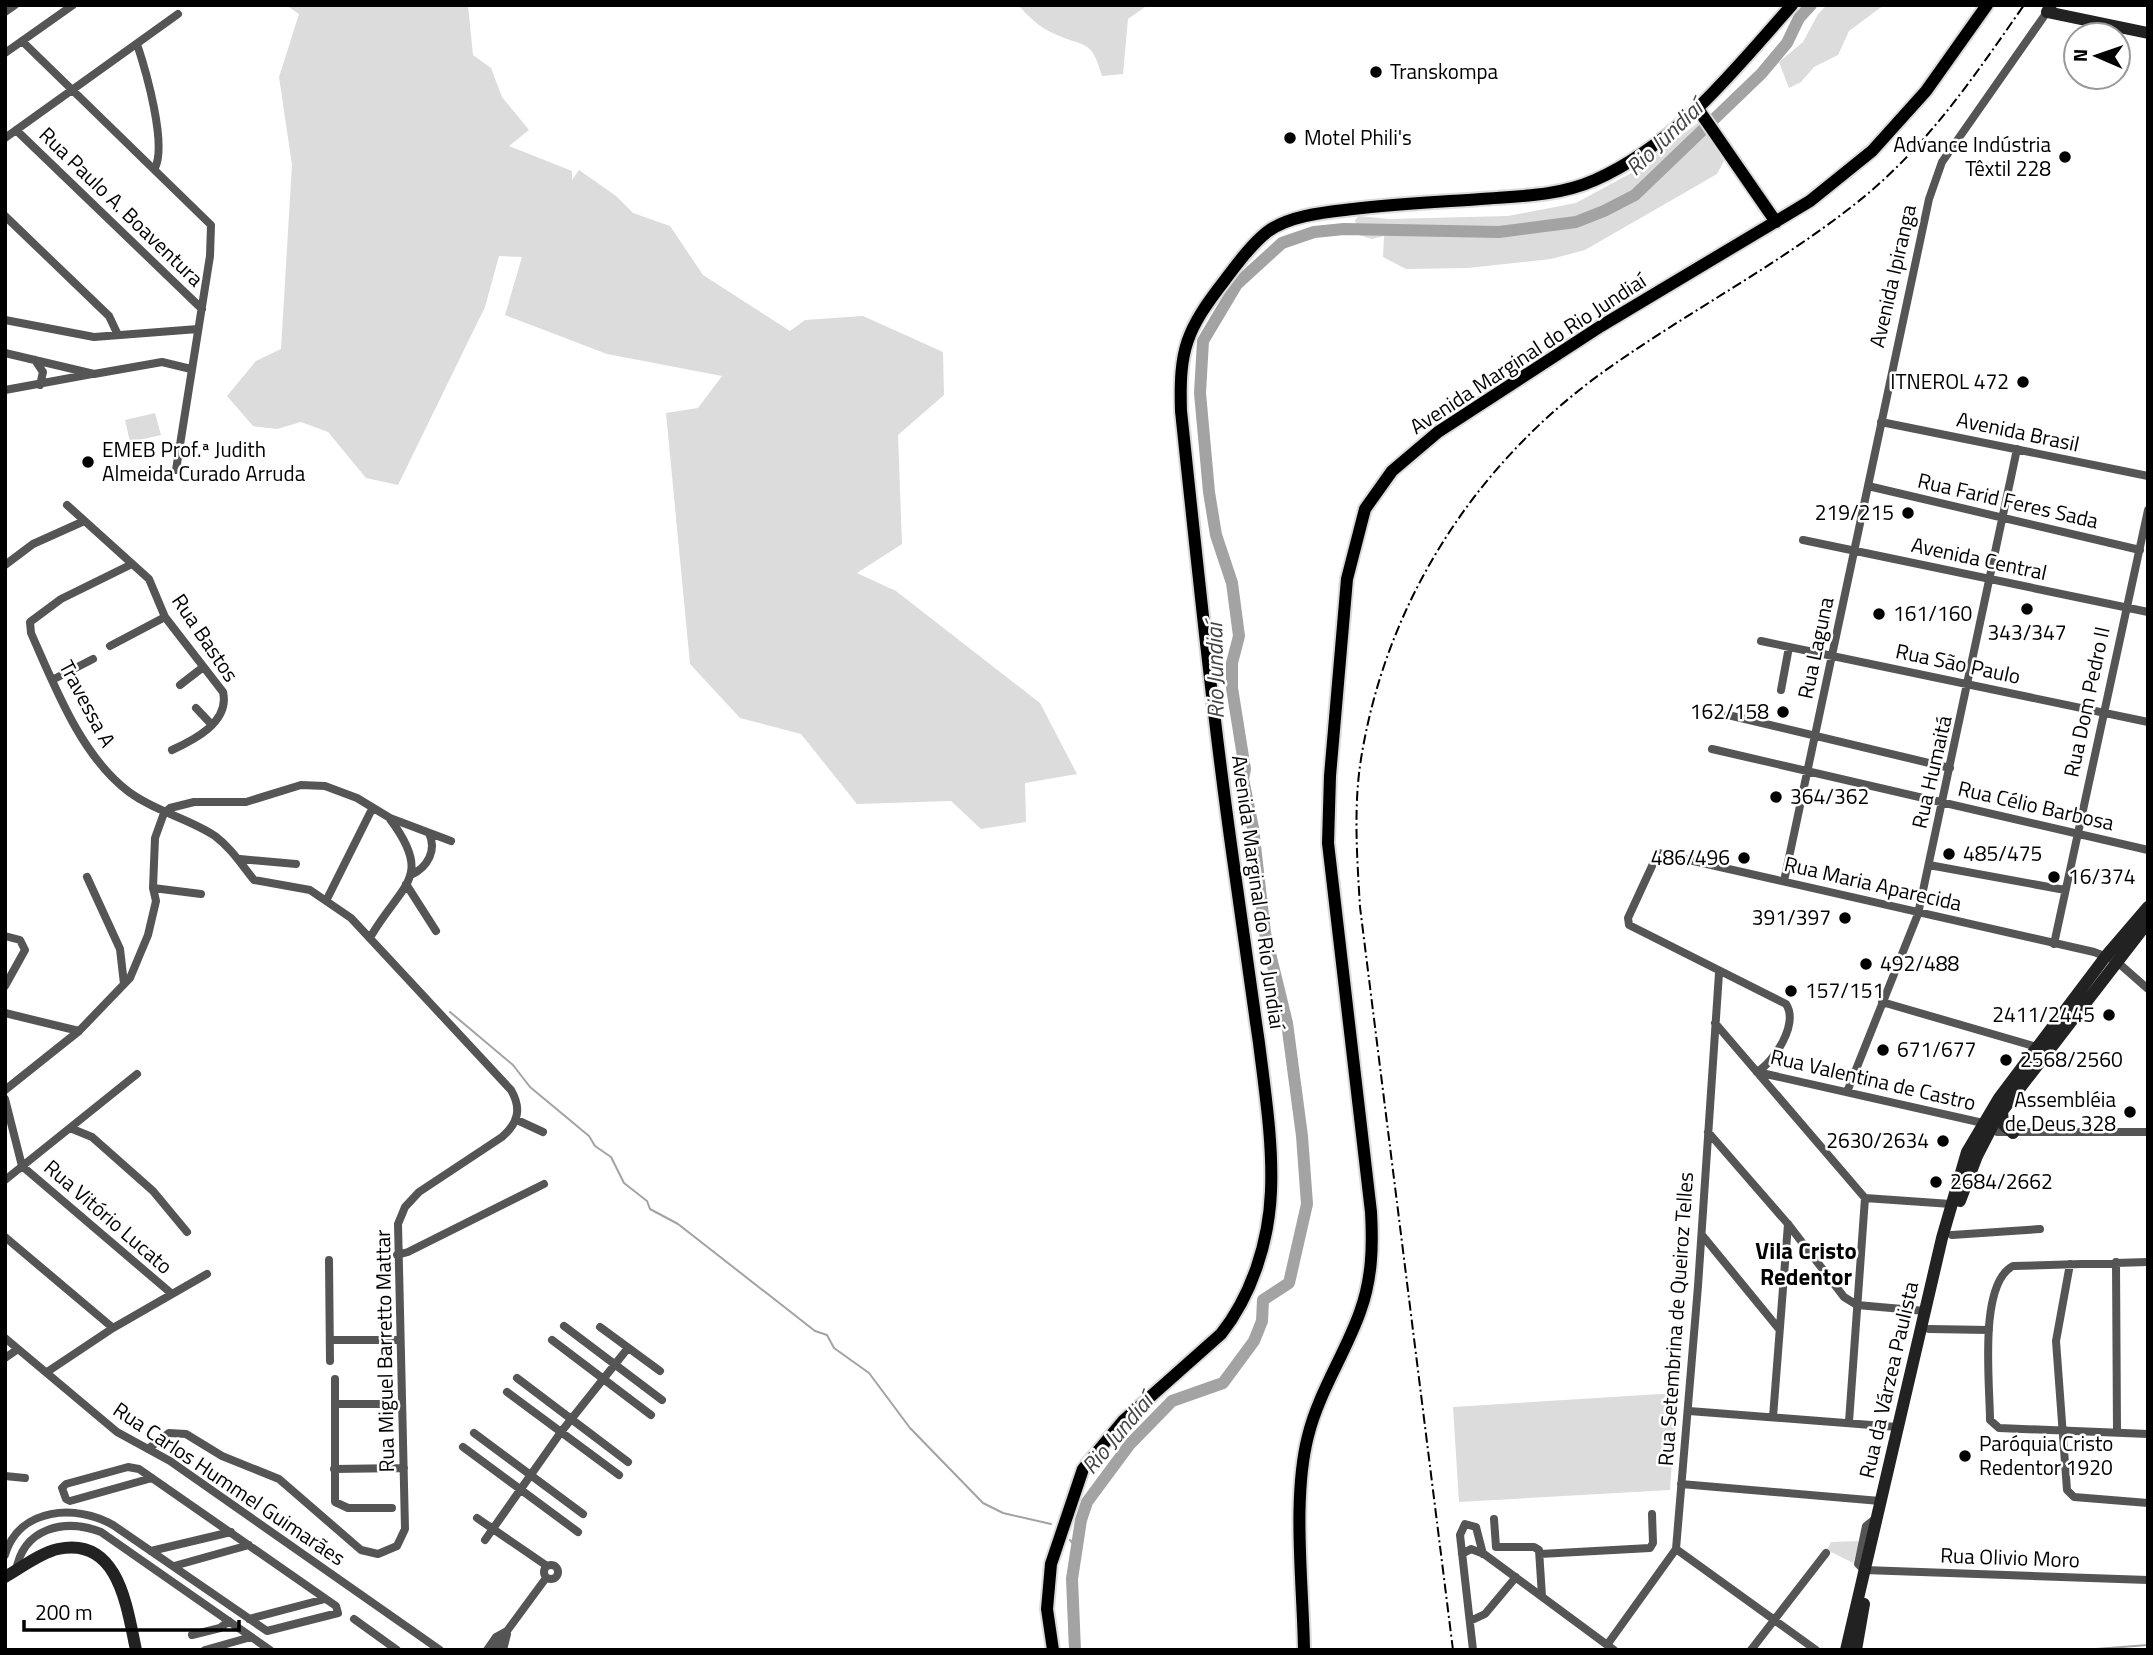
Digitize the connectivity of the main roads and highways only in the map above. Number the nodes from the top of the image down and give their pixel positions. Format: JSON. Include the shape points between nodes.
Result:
{"nodes":[{"id":1,"x":1792,"y":5,"type":"edge"},
{"id":2,"x":1987,"y":5,"type":"edge"},
{"id":3,"x":2049,"y":9,"type":"edge"},
{"id":4,"x":2148,"y":33,"type":"edge"},
{"id":5,"x":1701,"y":111,"type":"junction"},
{"id":6,"x":1776,"y":222,"type":"junction"},
{"id":7,"x":2148,"y":907,"type":"edge"},
{"id":8,"x":2148,"y":922,"type":"edge"},
{"id":9,"x":2110,"y":958,"type":"junction"},
{"id":10,"x":2002,"y":1111,"type":"junction"},
{"id":11,"x":1987,"y":1125,"type":"junction"},
{"id":12,"x":2013,"y":1133,"type":"road end"},
{"id":13,"x":1868,"y":1571,"type":"junction"},
{"id":14,"x":10,"y":1574,"type":"edge"},
{"id":15,"x":136,"y":1650,"type":"edge"},
{"id":16,"x":1053,"y":1650,"type":"edge"},
{"id":17,"x":1304,"y":1650,"type":"edge"},
{"id":18,"x":1846,"y":1650,"type":"edge"},
{"id":19,"x":1856,"y":1650,"type":"edge"}],
"edges":[{"from":1,"to":5,"type":"main road","name":"Avenida Marginal do Rio Jundiaí"},
{"from":2,"to":6,"type":"main road","name":"Avenida Marginal do Rio Jundiaí","via":[[1926,91],[1872,151]]},
{"from":3,"to":4,"type":"main road"},
{"from":5,"to":6,"type":"main road"},
{"from":5,"to":16,"type":"main road","name":"Avenida Marginal do Rio Jundiaí","via":[[1636,158],[1563,192],[1328,212],[1268,231],[1208,302],[1186,341],[1180,369],[1181,411],[1213,702],[1264,1086],[1271,1195],[1249,1288],[1231,1322],[1123,1421],[1083,1469],[1051,1563],[1047,1609]]},
{"from":6,"to":17,"type":"main road","name":"Avenida Marginal do Rio Jundiaí","via":[[1601,326],[1438,432],[1392,471],[1365,509],[1347,579],[1328,843],[1371,1212],[1372,1263],[1360,1314],[1315,1414],[1305,1450],[1301,1483]]},
{"from":7,"to":9,"type":"main road"},
{"from":8,"to":9,"type":"main road"},
{"from":9,"to":10,"type":"main road"},
{"from":9,"to":11,"type":"main road","via":[[2037,1047]]},
{"from":10,"to":11,"type":"main road"},
{"from":10,"to":12,"type":"main road","via":[[2003,1124]]},
{"from":11,"to":13,"type":"main road","name":"Rua da Várzea Paulista","via":[[1952,1234]]},
{"from":11,"to":13,"type":"main road","name":"Rua da Várzea Paulista","via":[[1966,1152],[1951,1204],[1876,1518]]},
{"from":13,"to":18,"type":"main road","name":"Rua da Várzea Paulista"},
{"from":13,"to":19,"type":"main road","name":"Rua da Várzea Paulista"},
{"from":14,"to":15,"type":"main road","via":[[67,1548],[104,1560],[120,1582]]}]}
